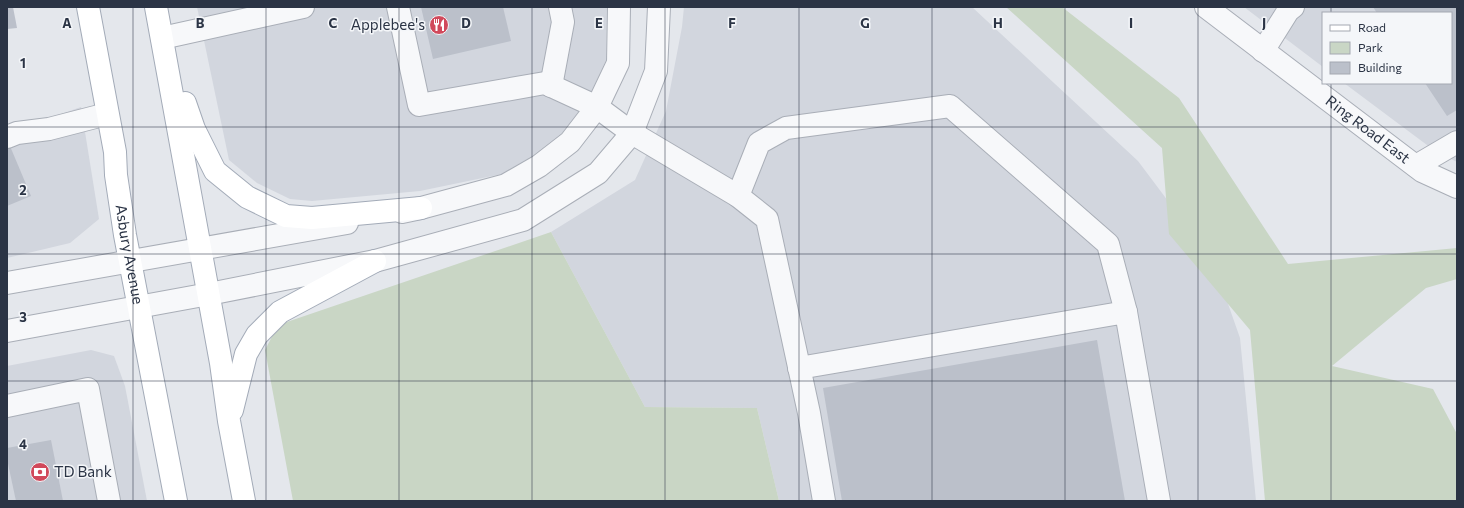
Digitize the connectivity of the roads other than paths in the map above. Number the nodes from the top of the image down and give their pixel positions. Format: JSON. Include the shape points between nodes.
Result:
{"nodes":[{"id":1,"x":88,"y":7,"type":"edge"},
{"id":2,"x":156,"y":7,"type":"edge"},
{"id":3,"x":303,"y":7,"type":"edge"},
{"id":4,"x":398,"y":7,"type":"edge"},
{"id":5,"x":560,"y":7,"type":"edge"},
{"id":6,"x":619,"y":7,"type":"edge"},
{"id":7,"x":659,"y":7,"type":"edge"},
{"id":8,"x":1206,"y":7,"type":"edge"},
{"id":9,"x":1293,"y":7,"type":"edge"},
{"id":10,"x":162,"y":38,"type":"junction"},
{"id":11,"x":1263,"y":50,"type":"junction"},
{"id":12,"x":168,"y":68,"type":"junction"},
{"id":13,"x":551,"y":86,"type":"junction"},
{"id":14,"x":597,"y":107,"type":"junction"},
{"id":15,"x":108,"y":114,"type":"junction"},
{"id":16,"x":632,"y":133,"type":"junction"},
{"id":17,"x":7,"y":137,"type":"edge"},
{"id":18,"x":1457,"y":142,"type":"edge"},
{"id":19,"x":1416,"y":166,"type":"junction"},
{"id":20,"x":1457,"y":188,"type":"edge"},
{"id":21,"x":738,"y":196,"type":"junction"},
{"id":22,"x":421,"y":208,"type":"junction"},
{"id":23,"x":200,"y":248,"type":"junction"},
{"id":24,"x":130,"y":260,"type":"junction"},
{"id":25,"x":375,"y":261,"type":"junction"},
{"id":26,"x":7,"y":283,"type":"edge"},
{"id":27,"x":209,"y":294,"type":"junction"},
{"id":28,"x":139,"y":306,"type":"junction"},
{"id":29,"x":1126,"y":312,"type":"junction"},
{"id":30,"x":7,"y":331,"type":"edge"},
{"id":31,"x":799,"y":368,"type":"junction"},
{"id":32,"x":7,"y":406,"type":"edge"},
{"id":33,"x":229,"y":421,"type":"junction"},
{"id":34,"x":109,"y":501,"type":"edge"},
{"id":35,"x":176,"y":501,"type":"edge"},
{"id":36,"x":244,"y":501,"type":"edge"},
{"id":37,"x":824,"y":501,"type":"edge"},
{"id":38,"x":1159,"y":501,"type":"edge"}],
"edges":[{"from":1,"to":15,"type":"main road","name":"Asbury Avenue"},
{"from":2,"to":10,"type":"main road"},
{"from":3,"to":10,"type":"street"},
{"from":4,"to":13,"type":"street","via":[[419,104],[545,83]]},
{"from":5,"to":13,"type":"street","via":[[563,22]]},
{"from":6,"to":14,"type":"street","via":[[618,63]]},
{"from":7,"to":16,"type":"street","via":[[656,71]]},
{"from":8,"to":11,"type":"street","name":"Ring Road East"},
{"from":9,"to":11,"type":"street"},
{"from":10,"to":12,"type":"main road"},
{"from":11,"to":19,"type":"street","name":"Ring Road East"},
{"from":12,"to":22,"type":"main road","via":[[178,84],[194,129],[215,171],[247,197],[286,216],[312,218]]},
{"from":12,"to":23,"type":"main road"},
{"from":13,"to":14,"type":"street"},
{"from":14,"to":16,"type":"street"},
{"from":14,"to":22,"type":"street","via":[[570,142],[539,166],[506,185]]},
{"from":15,"to":17,"type":"street"},
{"from":15,"to":24,"type":"main road","name":"Asbury Avenue"},
{"from":16,"to":21,"type":"street"},
{"from":16,"to":25,"type":"street","via":[[598,173],[523,220]]},
{"from":18,"to":19,"type":"street"},
{"from":19,"to":20,"type":"street","name":"Ring Road East"},
{"from":21,"to":29,"type":"street","via":[[759,143],[786,128],[950,106],[1108,244]]},
{"from":21,"to":31,"type":"street","via":[[767,219]]},
{"from":22,"to":23,"type":"street"},
{"from":23,"to":24,"type":"street"},
{"from":23,"to":27,"type":"main road"},
{"from":24,"to":26,"type":"street"},
{"from":24,"to":28,"type":"main road","name":"Asbury Avenue"},
{"from":25,"to":27,"type":"street"},
{"from":25,"to":33,"type":"main road","via":[[280,312],[257,335],[246,354]]},
{"from":27,"to":28,"type":"street"},
{"from":27,"to":33,"type":"main road"},
{"from":28,"to":30,"type":"street"},
{"from":28,"to":35,"type":"main road","name":"Asbury Avenue"},
{"from":29,"to":31,"type":"street"},
{"from":29,"to":38,"type":"street"},
{"from":31,"to":37,"type":"street"},
{"from":32,"to":34,"type":"street","via":[[88,389]]},
{"from":33,"to":36,"type":"main road"}]}
